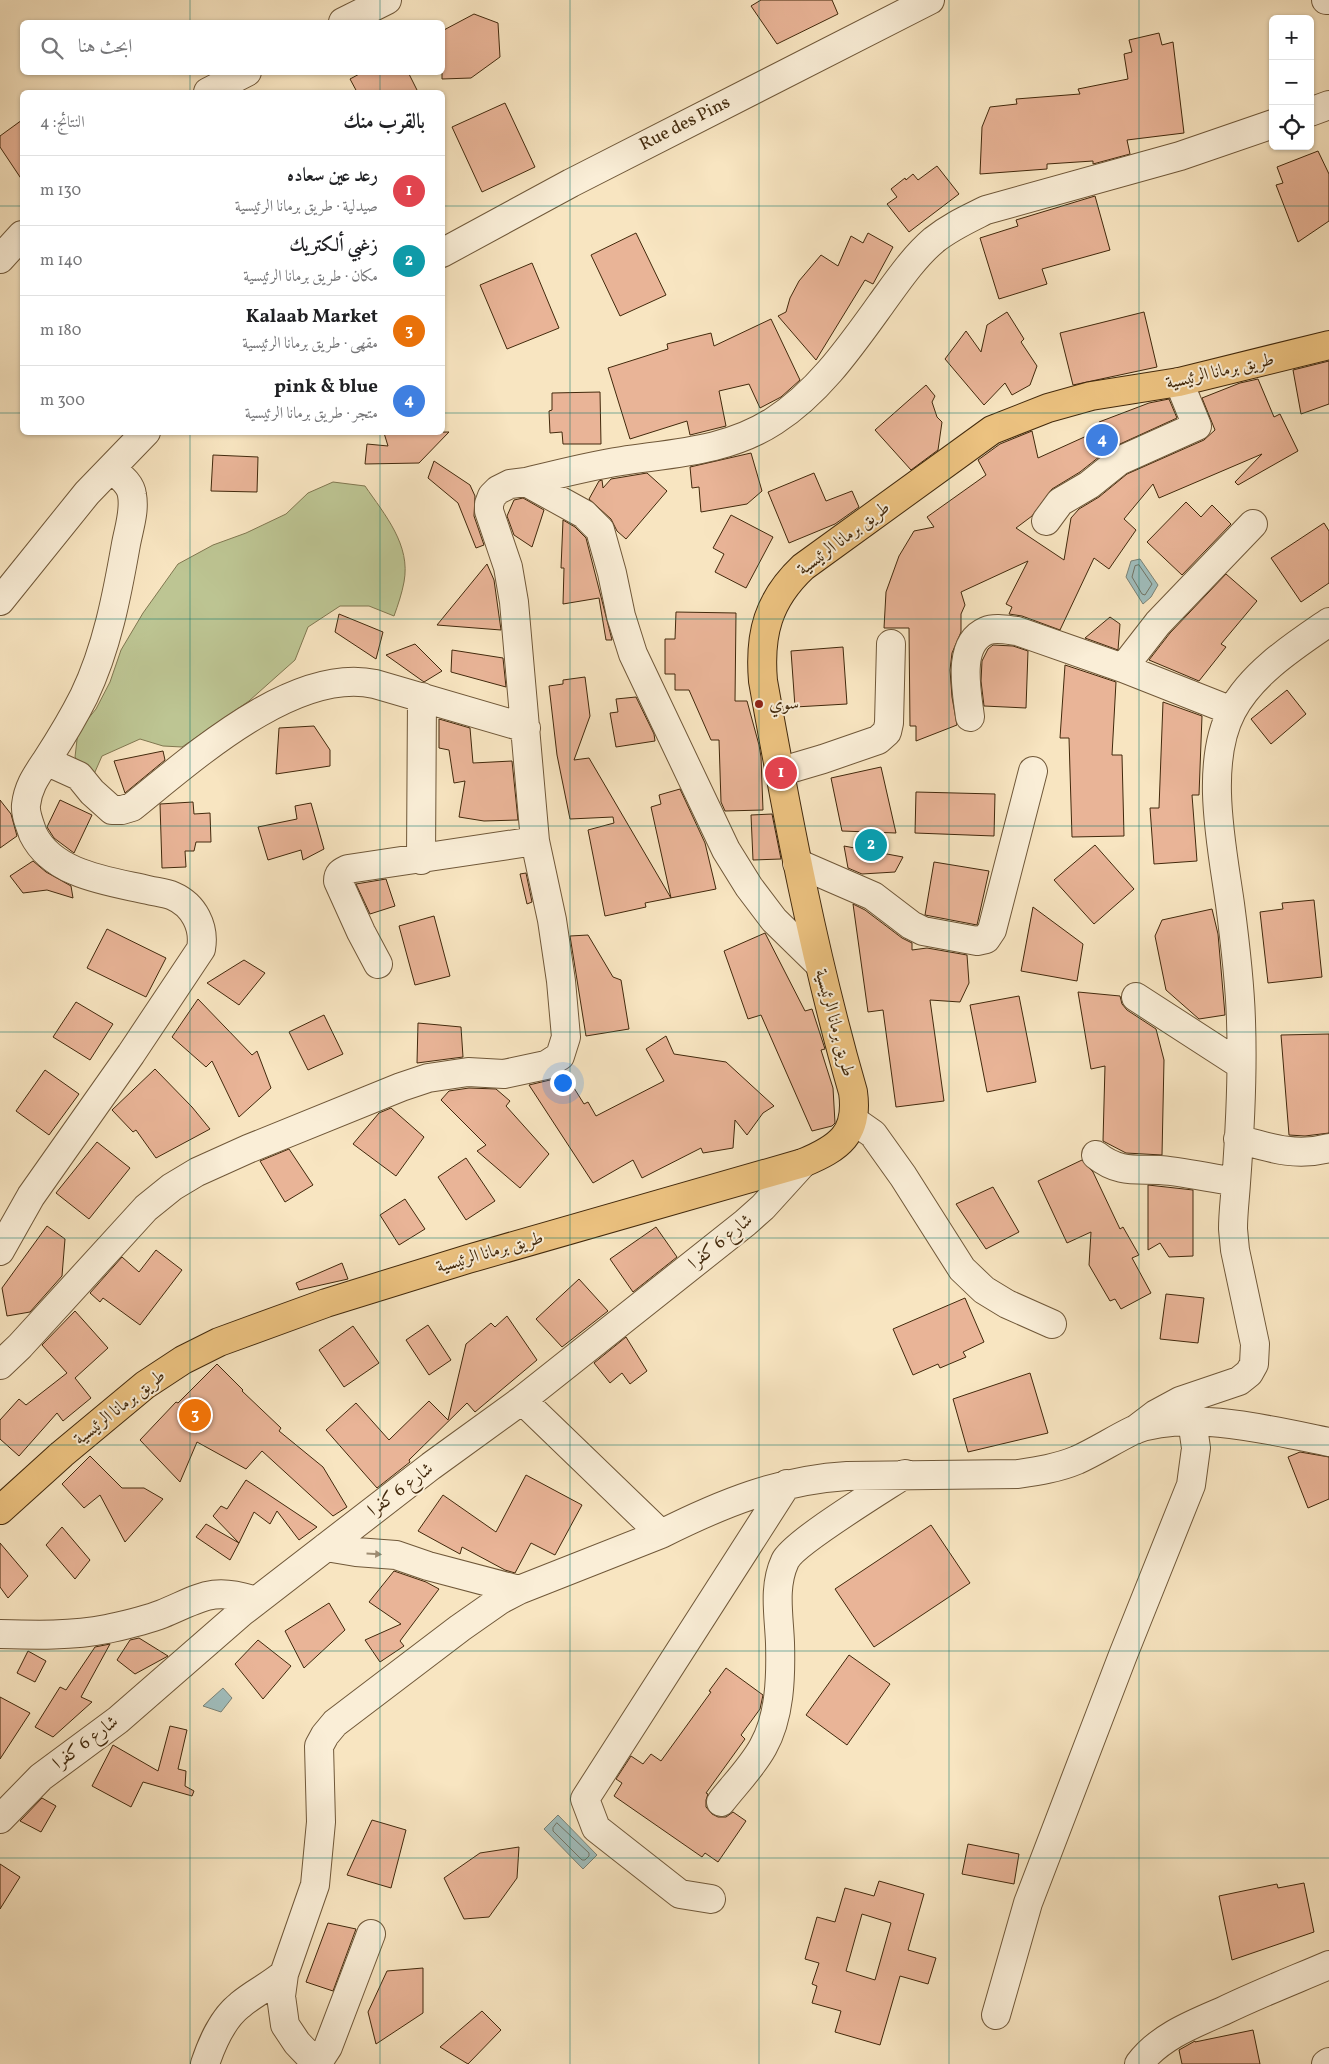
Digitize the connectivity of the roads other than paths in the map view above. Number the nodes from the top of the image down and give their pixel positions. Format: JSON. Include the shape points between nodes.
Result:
{"nodes":[{"id":1,"x":387,"y":0,"type":"edge"},
{"id":2,"x":930,"y":0,"type":"edge"},
{"id":3,"x":347,"y":20,"type":"edge"},
{"id":4,"x":241,"y":75,"type":"edge"},
{"id":5,"x":212,"y":90,"type":"edge"},
{"id":6,"x":1329,"y":105,"type":"edge"},
{"id":7,"x":1314,"y":111,"type":"edge"},
{"id":8,"x":1269,"y":125,"type":"edge"},
{"id":9,"x":20,"y":237,"type":"edge"},
{"id":10,"x":445,"y":251,"type":"edge"},
{"id":11,"x":0,"y":259,"type":"edge"},
{"id":12,"x":1329,"y":345,"type":"edge"},
{"id":13,"x":1179,"y":382,"type":"junction"},
{"id":14,"x":143,"y":435,"type":"edge"},
{"id":15,"x":112,"y":469,"type":"junction"},
{"id":16,"x":526,"y":482,"type":"junction"},
{"id":17,"x":1046,"y":521,"type":"dead end"},
{"id":18,"x":1253,"y":524,"type":"dead end"},
{"id":19,"x":0,"y":601,"type":"edge"},
{"id":20,"x":1329,"y":622,"type":"edge"},
{"id":21,"x":891,"y":644,"type":"dead end"},
{"id":22,"x":1123,"y":668,"type":"junction"},
{"id":23,"x":422,"y":697,"type":"junction"},
{"id":24,"x":1232,"y":711,"type":"junction"},
{"id":25,"x":970,"y":717,"type":"dead end"},
{"id":26,"x":526,"y":728,"type":"junction"},
{"id":27,"x":46,"y":761,"type":"junction"},
{"id":28,"x":1033,"y":771,"type":"dead end"},
{"id":29,"x":779,"y":772,"type":"junction"},
{"id":30,"x":535,"y":842,"type":"junction"},
{"id":31,"x":421,"y":860,"type":"junction"},
{"id":32,"x":796,"y":863,"type":"junction"},
{"id":33,"x":818,"y":963,"type":"junction"},
{"id":34,"x":378,"y":964,"type":"dead end"},
{"id":35,"x":1136,"y":997,"type":"dead end"},
{"id":36,"x":1241,"y":1065,"type":"junction"},
{"id":37,"x":854,"y":1120,"type":"junction"},
{"id":38,"x":1238,"y":1139,"type":"junction"},
{"id":39,"x":1329,"y":1148,"type":"edge"},
{"id":40,"x":1096,"y":1155,"type":"dead end"},
{"id":41,"x":803,"y":1163,"type":"junction"},
{"id":42,"x":1236,"y":1182,"type":"junction"},
{"id":43,"x":0,"y":1251,"type":"edge"},
{"id":44,"x":1052,"y":1324,"type":"dead end"},
{"id":45,"x":0,"y":1365,"type":"edge"},
{"id":46,"x":522,"y":1400,"type":"junction"},
{"id":47,"x":1192,"y":1420,"type":"junction"},
{"id":48,"x":1135,"y":1430,"type":"junction"},
{"id":49,"x":1329,"y":1442,"type":"edge"},
{"id":50,"x":905,"y":1474,"type":"junction"},
{"id":51,"x":787,"y":1484,"type":"junction"},
{"id":52,"x":0,"y":1510,"type":"edge"},
{"id":53,"x":661,"y":1534,"type":"junction"},
{"id":54,"x":326,"y":1547,"type":"junction"},
{"id":55,"x":519,"y":1590,"type":"junction"},
{"id":56,"x":256,"y":1601,"type":"junction"},
{"id":57,"x":0,"y":1634,"type":"edge"},
{"id":58,"x":721,"y":1802,"type":"dead end"},
{"id":59,"x":0,"y":1819,"type":"edge"},
{"id":60,"x":711,"y":1899,"type":"dead end"},
{"id":61,"x":370,"y":1934,"type":"dead end"},
{"id":62,"x":1329,"y":1965,"type":"edge"},
{"id":63,"x":284,"y":1974,"type":"junction"},
{"id":64,"x":996,"y":2015,"type":"dead end"},
{"id":65,"x":1329,"y":2062,"type":"edge"},
{"id":66,"x":205,"y":2064,"type":"edge"},
{"id":67,"x":317,"y":2064,"type":"edge"},
{"id":68,"x":1139,"y":2064,"type":"edge"},
{"id":69,"x":1326,"y":2064,"type":"edge"}],
"edges":[{"from":1,"to":3,"type":"street"},
{"from":2,"to":10,"type":"street","name":"Rue des Pins","via":[[571,182]]},
{"from":4,"to":5,"type":"street"},
{"from":6,"to":7,"type":"street"},
{"from":8,"to":16,"type":"street","via":[[1171,158],[986,210],[960,222],[932,241],[844,356],[795,405],[774,421],[740,439],[688,453],[575,469]]},
{"from":9,"to":11,"type":"street"},
{"from":12,"to":13,"type":"main road","name":"طريق برمانا الرئيسية"},
{"from":13,"to":17,"type":"street","via":[[1197,426],[1119,461],[1060,502]]},
{"from":13,"to":29,"type":"main road","name":"طريق برمانا الرئيسية","via":[[1091,396],[1048,408],[992,430],[803,567],[773,605],[762,652],[763,681]]},
{"from":14,"to":15,"type":"street"},
{"from":15,"to":19,"type":"street","via":[[80,501]]},
{"from":15,"to":27,"type":"street","via":[[128,485],[133,501],[116,600],[104,646],[84,695]]},
{"from":16,"to":26,"type":"street","via":[[503,486],[492,496],[489,504],[511,583]]},
{"from":16,"to":33,"type":"street","via":[[584,514],[600,530],[633,654],[726,850],[774,920]]},
{"from":18,"to":22,"type":"street","via":[[1158,624]]},
{"from":20,"to":24,"type":"street","via":[[1279,659],[1243,694]]},
{"from":21,"to":29,"type":"street","via":[[885,734],[878,740]]},
{"from":22,"to":24,"type":"street"},
{"from":22,"to":25,"type":"street","via":[[1017,631],[988,630],[975,640],[966,662]]},
{"from":23,"to":26,"type":"street"},
{"from":23,"to":27,"type":"street","via":[[363,681],[333,682],[308,688],[238,726],[132,807],[122,810],[112,810],[79,776]]},
{"from":23,"to":31,"type":"street"},
{"from":24,"to":36,"type":"street","via":[[1221,742],[1217,812],[1231,911],[1240,1009]]},
{"from":26,"to":30,"type":"street"},
{"from":27,"to":43,"type":"street","via":[[34,777],[25,808],[37,841],[69,868],[102,880],[172,895],[184,902],[199,923],[202,941],[201,949],[131,1054],[31,1196]]},
{"from":28,"to":32,"type":"street","via":[[992,930],[986,939],[977,941],[923,931],[873,896]]},
{"from":29,"to":32,"type":"main road","name":"طريق برمانا الرئيسية"},
{"from":30,"to":31,"type":"street"},
{"from":30,"to":45,"type":"street","via":[[561,981],[566,1037],[560,1056],[546,1065],[504,1074],[468,1072],[428,1078],[197,1172],[146,1208]]},
{"from":31,"to":34,"type":"street","via":[[348,870],[338,876]]},
{"from":32,"to":33,"type":"main road","name":"طريق برمانا الرئيسية"},
{"from":33,"to":37,"type":"main road","name":"طريق برمانا الرئيسية","via":[[853,1092]]},
{"from":35,"to":36,"type":"street"},
{"from":36,"to":38,"type":"street"},
{"from":37,"to":41,"type":"main road","name":"طريق برمانا الرئيسية","via":[[842,1142]]},
{"from":37,"to":44,"type":"street","via":[[873,1134],[962,1269],[984,1290]]},
{"from":38,"to":39,"type":"street","via":[[1284,1152]]},
{"from":38,"to":42,"type":"street"},
{"from":40,"to":42,"type":"street","via":[[1116,1168],[1131,1171],[1168,1171]]},
{"from":41,"to":46,"type":"street","name":"شارع 6 كفرا","via":[[745,1223]]},
{"from":41,"to":52,"type":"main road","name":"طريق برمانا الرئيسية","via":[[344,1297],[219,1342],[144,1385]]},
{"from":42,"to":48,"type":"street","via":[[1233,1209],[1235,1250],[1255,1344],[1254,1364],[1239,1381],[1168,1407]]},
{"from":46,"to":53,"type":"street"},
{"from":46,"to":54,"type":"street","name":"شارع 6 كفرا"},
{"from":47,"to":48,"type":"street","via":[[1164,1422]]},
{"from":47,"to":49,"type":"street"},
{"from":47,"to":64,"type":"street","via":[[1196,1448],[1191,1485],[1028,1903]]},
{"from":48,"to":50,"type":"street","via":[[1077,1460],[1039,1471]]},
{"from":50,"to":51,"type":"street","via":[[826,1477]]},
{"from":50,"to":58,"type":"street","via":[[801,1544],[785,1560],[776,1596],[780,1677],[775,1714],[763,1747]]},
{"from":51,"to":53,"type":"street","via":[[725,1503]]},
{"from":51,"to":60,"type":"street","via":[[585,1799],[596,1828],[680,1894]]},
{"from":53,"to":55,"type":"street"},
{"from":54,"to":55,"type":"street","one_way":true,"via":[[396,1556]]},
{"from":54,"to":56,"type":"street","name":"شارع 6 كفرا"},
{"from":55,"to":63,"type":"street","via":[[452,1634],[335,1723],[324,1735],[319,1746],[321,1822],[315,1885]]},
{"from":56,"to":57,"type":"street","via":[[231,1594],[213,1594],[200,1596],[139,1622],[105,1630]]},
{"from":56,"to":59,"type":"street","name":"شارع 6 كفرا","via":[[118,1720],[41,1776]]},
{"from":61,"to":67,"type":"street","via":[[328,2047]]},
{"from":62,"to":68,"type":"street","via":[[1171,2035]]},
{"from":63,"to":66,"type":"street","via":[[230,2015]]},
{"from":63,"to":67,"type":"street","via":[[281,1996],[285,2025]]},
{"from":65,"to":69,"type":"street"}]}
